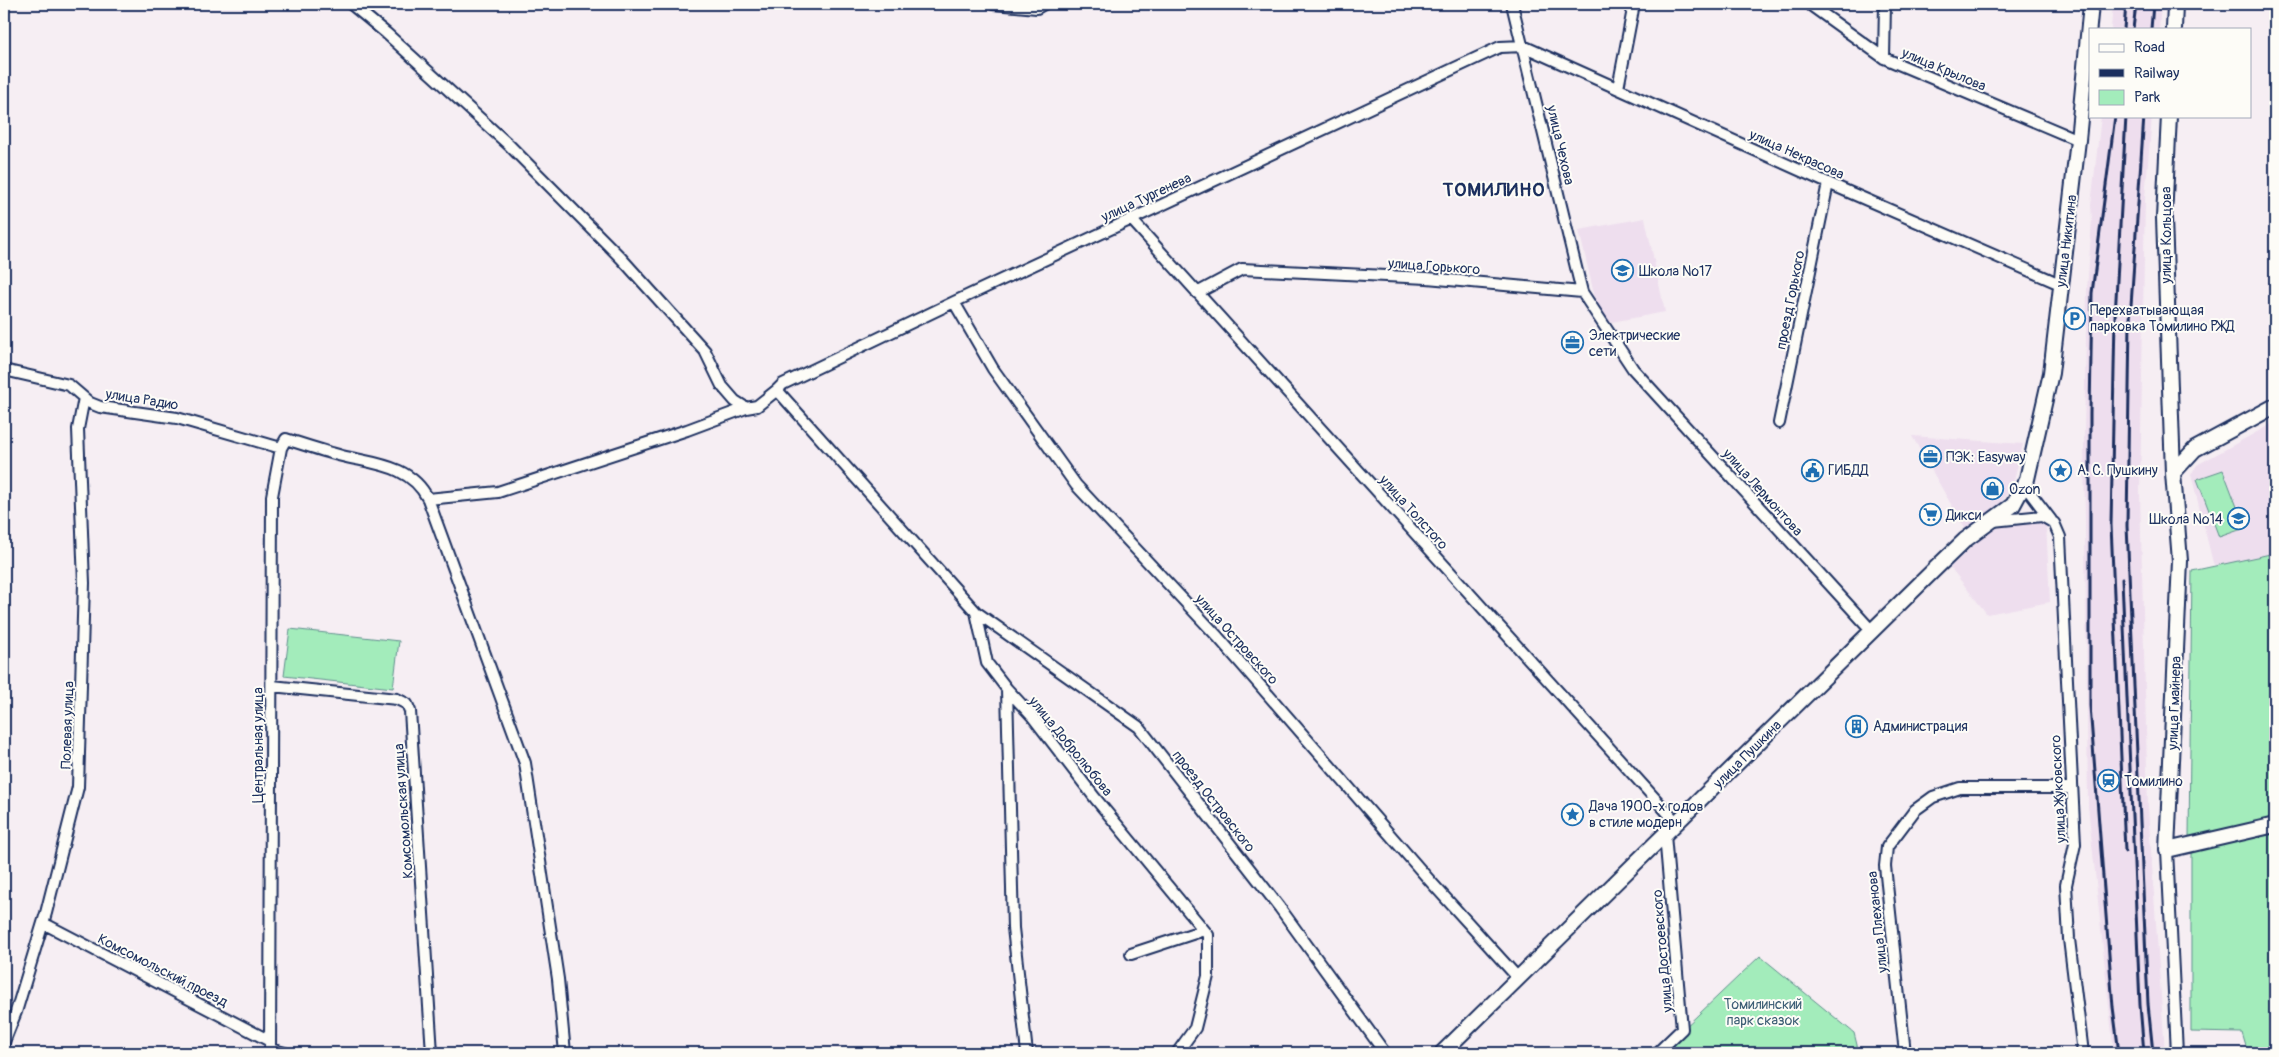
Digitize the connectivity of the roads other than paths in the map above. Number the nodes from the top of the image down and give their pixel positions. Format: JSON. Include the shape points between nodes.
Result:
{"nodes":[{"id":1,"x":351,"y":4,"type":"edge"},
{"id":2,"x":993,"y":4,"type":"edge"},
{"id":3,"x":1044,"y":4,"type":"edge"},
{"id":4,"x":1512,"y":4,"type":"edge"},
{"id":5,"x":1634,"y":4,"type":"edge"},
{"id":6,"x":1809,"y":4,"type":"edge"},
{"id":7,"x":1885,"y":4,"type":"edge"},
{"id":8,"x":2091,"y":4,"type":"edge"},
{"id":9,"x":2175,"y":4,"type":"edge"},
{"id":10,"x":2174,"y":28,"type":"edge"},
{"id":11,"x":1523,"y":46,"type":"junction"},
{"id":12,"x":1884,"y":58,"type":"junction"},
{"id":13,"x":1618,"y":88,"type":"junction"},
{"id":14,"x":2169,"y":118,"type":"edge"},
{"id":15,"x":2078,"y":140,"type":"junction"},
{"id":16,"x":1828,"y":183,"type":"junction"},
{"id":17,"x":1131,"y":219,"type":"junction"},
{"id":18,"x":2060,"y":284,"type":"junction"},
{"id":19,"x":1582,"y":292,"type":"junction"},
{"id":20,"x":1197,"y":293,"type":"junction"},
{"id":21,"x":954,"y":302,"type":"junction"},
{"id":22,"x":4,"y":370,"type":"edge"},
{"id":23,"x":780,"y":387,"type":"junction"},
{"id":24,"x":84,"y":398,"type":"junction"},
{"id":25,"x":2275,"y":406,"type":"edge"},
{"id":26,"x":746,"y":408,"type":"junction"},
{"id":27,"x":1780,"y":423,"type":"dead end"},
{"id":28,"x":283,"y":444,"type":"junction"},
{"id":29,"x":2173,"y":473,"type":"junction"},
{"id":30,"x":2025,"y":486,"type":"junction"},
{"id":31,"x":428,"y":499,"type":"junction"},
{"id":32,"x":1990,"y":522,"type":"junction"},
{"id":33,"x":2054,"y":523,"type":"junction"},
{"id":34,"x":976,"y":612,"type":"junction"},
{"id":35,"x":1873,"y":632,"type":"junction"},
{"id":36,"x":272,"y":686,"type":"junction"},
{"id":37,"x":1006,"y":689,"type":"junction"},
{"id":38,"x":2072,"y":788,"type":"junction"},
{"id":39,"x":1677,"y":823,"type":"junction"},
{"id":40,"x":2275,"y":825,"type":"edge"},
{"id":41,"x":1665,"y":835,"type":"junction"},
{"id":42,"x":2167,"y":850,"type":"junction"},
{"id":43,"x":43,"y":923,"type":"junction"},
{"id":44,"x":1204,"y":930,"type":"junction"},
{"id":45,"x":1131,"y":954,"type":"dead end"},
{"id":46,"x":1519,"y":979,"type":"junction"},
{"id":47,"x":4,"y":1042,"type":"edge"},
{"id":48,"x":270,"y":1048,"type":"edge"},
{"id":49,"x":285,"y":1053,"type":"edge"},
{"id":50,"x":432,"y":1053,"type":"edge"},
{"id":51,"x":565,"y":1053,"type":"edge"},
{"id":52,"x":1027,"y":1053,"type":"edge"},
{"id":53,"x":1177,"y":1053,"type":"edge"},
{"id":54,"x":1385,"y":1053,"type":"edge"},
{"id":55,"x":1442,"y":1053,"type":"edge"},
{"id":56,"x":1657,"y":1053,"type":"edge"},
{"id":57,"x":1905,"y":1053,"type":"edge"},
{"id":58,"x":2083,"y":1053,"type":"edge"},
{"id":59,"x":2177,"y":1053,"type":"edge"}],
"edges":[{"from":1,"to":26,"type":"street","via":[[496,133],[621,258],[705,351],[722,386]]},
{"from":2,"to":3,"type":"street","via":[[1037,8]]},
{"from":4,"to":11,"type":"street","name":"улица Чехова"},
{"from":5,"to":13,"type":"street"},
{"from":6,"to":12,"type":"street","name":"улица Крылова"},
{"from":7,"to":12,"type":"street"},
{"from":8,"to":15,"type":"main road","name":"улица Никитина"},
{"from":9,"to":10,"type":"main road"},
{"from":11,"to":13,"type":"street","name":"улица Некрасова"},
{"from":11,"to":17,"type":"street","name":"улица Тургенева","via":[[1500,47]]},
{"from":11,"to":19,"type":"street","name":"улица Чехова"},
{"from":12,"to":15,"type":"street","name":"улица Крылова"},
{"from":13,"to":16,"type":"street","name":"улица Некрасова"},
{"from":14,"to":29,"type":"main road","name":"улица Кольцова","via":[[2164,218]]},
{"from":15,"to":18,"type":"main road","name":"улица Никитина"},
{"from":16,"to":18,"type":"street","name":"улица Некрасова"},
{"from":16,"to":27,"type":"street","name":"проезд Горького"},
{"from":17,"to":20,"type":"street","name":"улица Толстого"},
{"from":17,"to":21,"type":"street","name":"улица Тургенева"},
{"from":18,"to":30,"type":"main road","name":"улица Никитина","via":[[2051,373]]},
{"from":19,"to":20,"type":"street","name":"улица Горького","via":[[1428,278],[1242,268]]},
{"from":19,"to":35,"type":"street","name":"улица Лермонтова","via":[[1632,369]]},
{"from":20,"to":39,"type":"street","name":"улица Толстого"},
{"from":21,"to":23,"type":"street","name":"улица Тургенева"},
{"from":21,"to":46,"type":"street","name":"улица Островского","via":[[993,369],[1076,485],[1218,637]]},
{"from":22,"to":24,"type":"street","name":"улица Радио","via":[[69,385]]},
{"from":23,"to":26,"type":"street","name":"улица Тургенева","via":[[757,406]]},
{"from":23,"to":34,"type":"street","name":"проезд Островского"},
{"from":24,"to":28,"type":"street","name":"улица Радио","via":[[100,407],[177,418]]},
{"from":24,"to":43,"type":"street","name":"Полевая улица","via":[[78,429],[84,583],[78,787]]},
{"from":25,"to":29,"type":"main road","via":[[2195,449]]},
{"from":26,"to":31,"type":"street","name":"улица Тургенева","via":[[498,492]]},
{"from":28,"to":31,"type":"street","name":"улица Радио","via":[[391,466],[412,477]]},
{"from":28,"to":36,"type":"street","name":"Центральная улица","via":[[272,496]]},
{"from":29,"to":42,"type":"main road","name":"улица Гмайнера","via":[[2180,561]]},
{"from":30,"to":32,"type":"main road","name":"улица Никитина","via":[[2013,504]]},
{"from":30,"to":33,"type":"street","name":"улица Жуковского"},
{"from":31,"to":51,"type":"street","name":"улица Радио","via":[[525,763],[558,979]]},
{"from":32,"to":33,"type":"street","via":[[2042,516]]},
{"from":32,"to":35,"type":"main road","name":"улица Пушкина","via":[[1965,540]]},
{"from":33,"to":38,"type":"street","name":"улица Жуковского","via":[[2060,537]]},
{"from":34,"to":37,"type":"street","via":[[987,663]]},
{"from":34,"to":54,"type":"street","name":"проезд Островского","via":[[1139,727],[1280,908]]},
{"from":35,"to":39,"type":"main road","name":"улица Пушкина"},
{"from":36,"to":48,"type":"street","name":"Центральная улица"},
{"from":36,"to":50,"type":"street","name":"Комсомольская улица","via":[[397,699],[407,704]]},
{"from":37,"to":44,"type":"street","name":"улица Добролюбова","via":[[1032,716]]},
{"from":37,"to":52,"type":"street","name":"улица Добролюбова","via":[[1013,928]]},
{"from":38,"to":57,"type":"street","name":"улица Плеханова","via":[[1960,788],[1933,797],[1915,810],[1887,847],[1885,866]]},
{"from":38,"to":58,"type":"street","name":"улица Жуковского","via":[[2076,844],[2066,885]]},
{"from":39,"to":41,"type":"main road","name":"улица Пушкина"},
{"from":40,"to":42,"type":"main road"},
{"from":41,"to":46,"type":"main road","name":"улица Пушкина"},
{"from":41,"to":56,"type":"street","name":"улица Достоевского","via":[[1682,1029]]},
{"from":42,"to":59,"type":"street","name":"улица Гмайнера"},
{"from":43,"to":47,"type":"street","name":"Полевая улица"},
{"from":43,"to":48,"type":"street","name":"Комсомольский проезд"},
{"from":44,"to":45,"type":"street"},
{"from":44,"to":53,"type":"street","name":"улица Добролюбова","via":[[1208,935],[1208,976],[1195,1028]]},
{"from":46,"to":55,"type":"main road","name":"улица Пушкина"},
{"from":48,"to":49,"type":"street","name":"Комсомольский проезд"}]}
